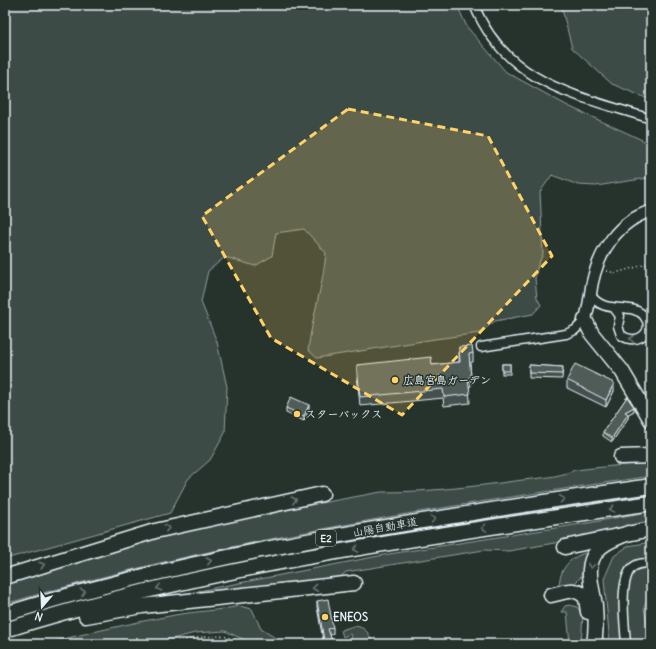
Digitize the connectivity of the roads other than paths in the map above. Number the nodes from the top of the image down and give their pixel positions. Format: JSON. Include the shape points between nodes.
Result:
{"nodes":[{"id":1,"x":474,"y":5,"type":"edge"},
{"id":2,"x":651,"y":119,"type":"edge"},
{"id":3,"x":651,"y":211,"type":"edge"},
{"id":4,"x":591,"y":295,"type":"junction"},
{"id":5,"x":614,"y":308,"type":"junction"},
{"id":6,"x":586,"y":320,"type":"junction"},
{"id":7,"x":481,"y":347,"type":"dead end"},
{"id":8,"x":651,"y":406,"type":"edge"},
{"id":9,"x":651,"y":420,"type":"edge"},
{"id":10,"x":651,"y":456,"type":"edge"},
{"id":11,"x":621,"y":457,"type":"dead end"},
{"id":12,"x":651,"y":486,"type":"edge"},
{"id":13,"x":322,"y":494,"type":"dead end"},
{"id":14,"x":651,"y":503,"type":"edge"},
{"id":15,"x":651,"y":529,"type":"edge"},
{"id":16,"x":628,"y":533,"type":"junction"},
{"id":17,"x":565,"y":547,"type":"dead end"},
{"id":18,"x":651,"y":563,"type":"edge"},
{"id":19,"x":5,"y":576,"type":"edge"},
{"id":20,"x":354,"y":583,"type":"dead end"},
{"id":21,"x":551,"y":596,"type":"dead end"},
{"id":22,"x":5,"y":614,"type":"edge"},
{"id":23,"x":5,"y":630,"type":"edge"},
{"id":24,"x":5,"y":637,"type":"edge"},
{"id":25,"x":588,"y":644,"type":"edge"},
{"id":26,"x":594,"y":644,"type":"edge"},
{"id":27,"x":626,"y":644,"type":"edge"}],
"edges":[{"from":1,"to":2,"type":"street","via":[[493,41],[521,68],[556,87]]},
{"from":3,"to":4,"type":"street","via":[[630,221],[616,232],[596,267]]},
{"from":4,"to":5,"type":"street","via":[[598,304]]},
{"from":4,"to":6,"type":"street"},
{"from":5,"to":5,"type":"street","one_way":true,"via":[[643,314],[648,325],[644,336],[632,340],[621,335],[618,326],[620,316]]},
{"from":6,"to":7,"type":"street","via":[[566,334]]},
{"from":6,"to":8,"type":"highway","via":[[623,363]]},
{"from":6,"to":9,"type":"highway","via":[[592,334],[622,371]]},
{"from":10,"to":11,"type":"highway"},
{"from":22,"to":12,"type":"highway","name":"山陽自動車道","number":"E2","one_way":true,"via":[[138,577],[243,554],[481,511]]},
{"from":19,"to":13,"type":"highway","one_way":true,"via":[[155,531]]},
{"from":14,"to":23,"type":"highway","name":"山陽自動車道","number":"E2","one_way":true,"via":[[413,539],[247,569],[141,592]]},
{"from":15,"to":16,"type":"highway"},
{"from":16,"to":17,"type":"highway"},
{"from":16,"to":26,"type":"highway","one_way":true,"via":[[599,548],[590,563],[595,606]]},
{"from":18,"to":27,"type":"street","via":[[638,564],[627,576],[624,586]]},
{"from":20,"to":24,"type":"highway","one_way":true,"via":[[142,606],[93,614]]},
{"from":21,"to":25,"type":"highway","via":[[570,590],[582,593],[586,598]]}]}
